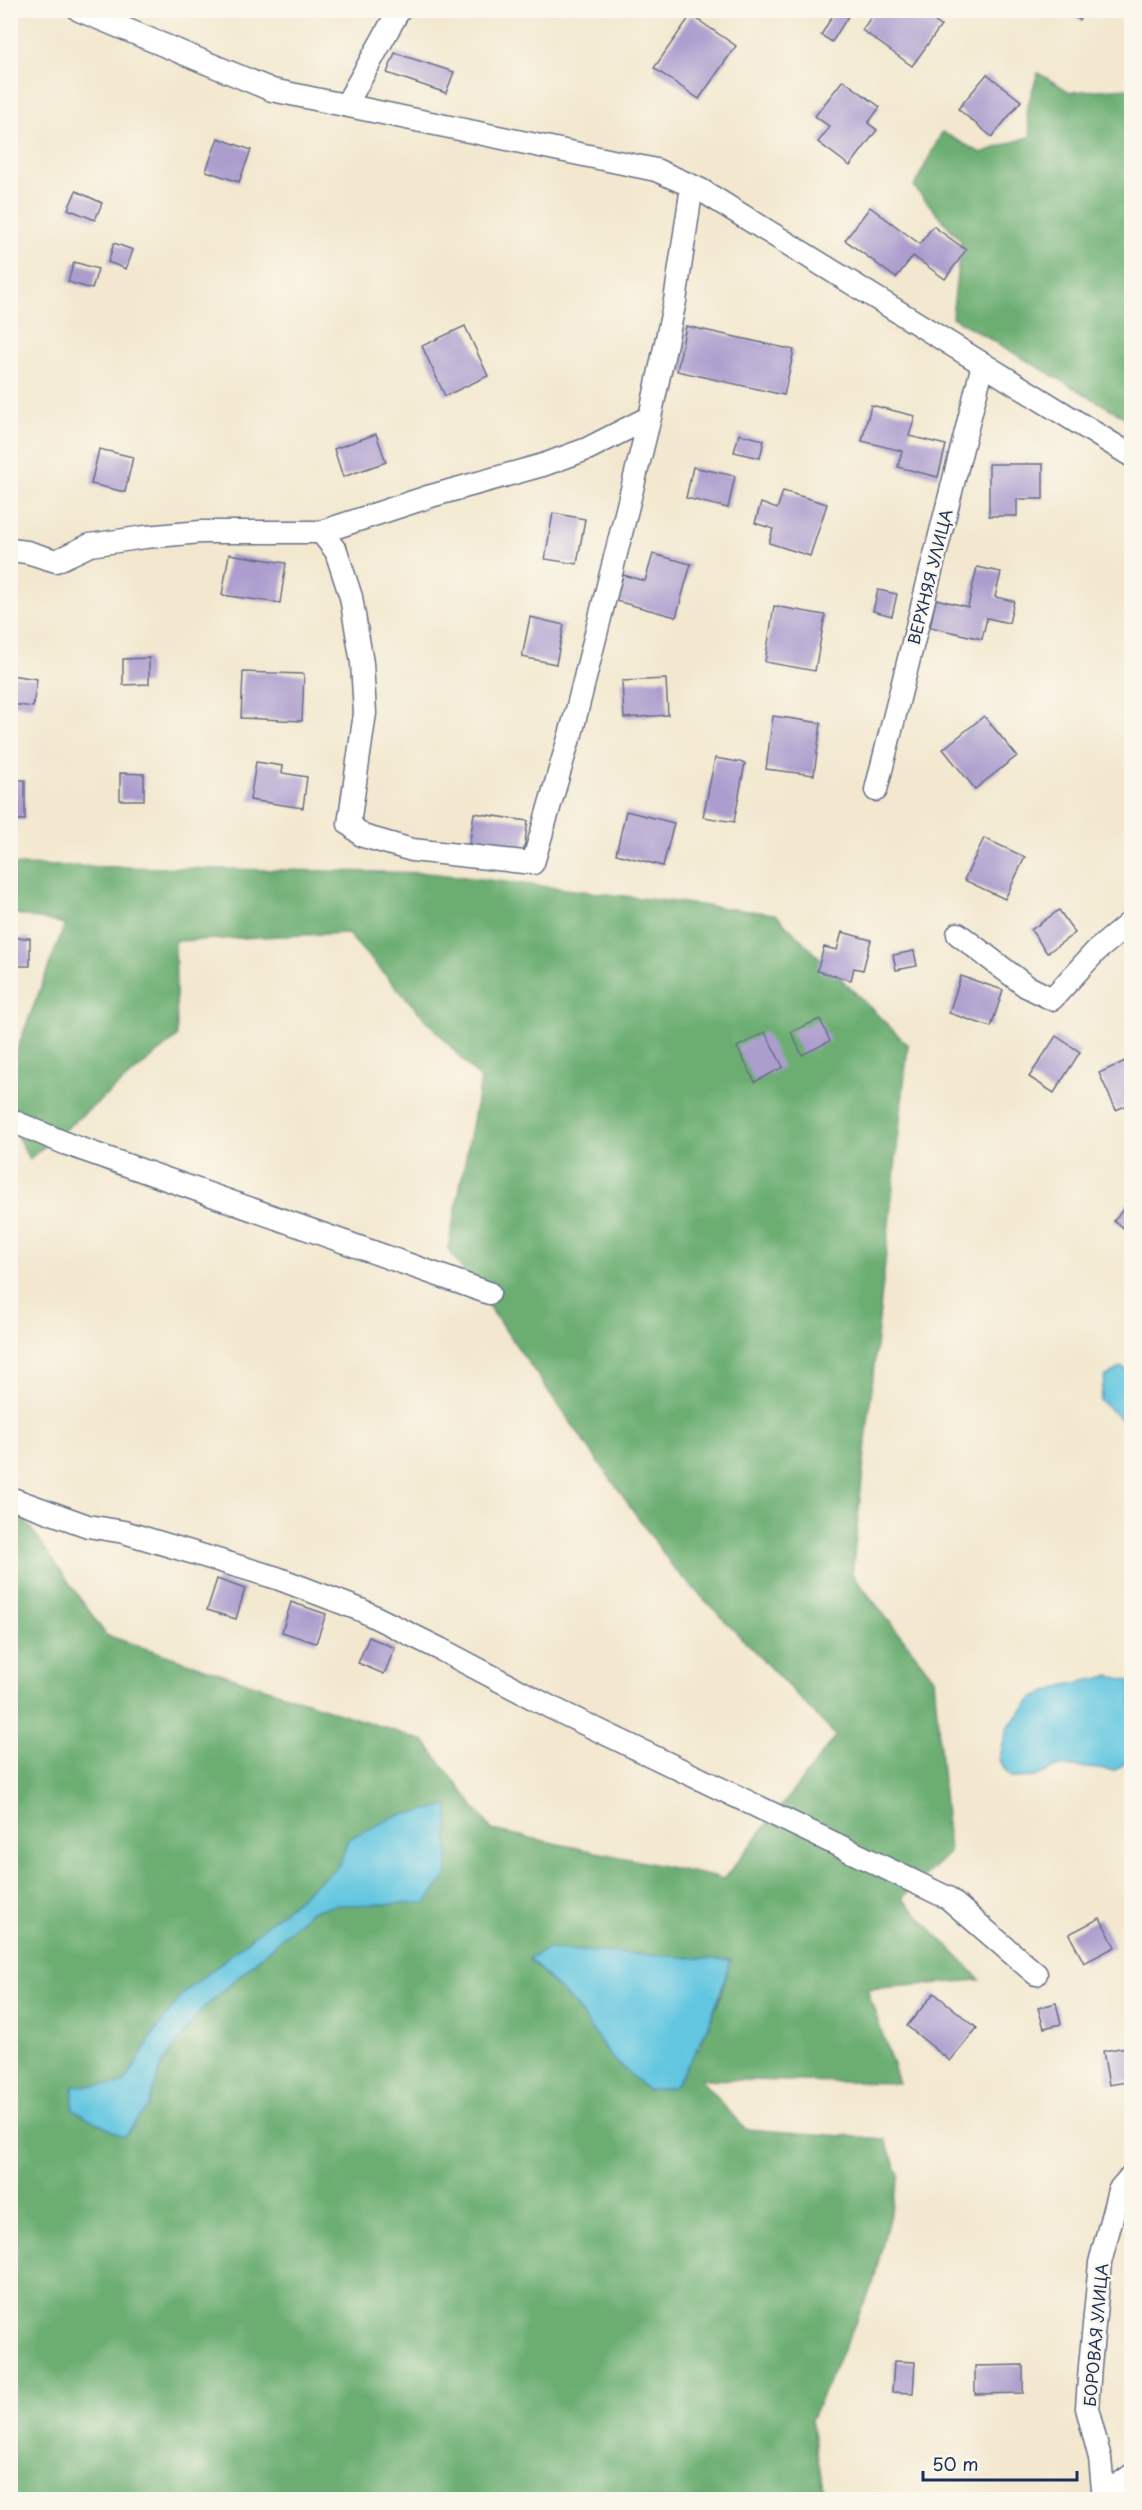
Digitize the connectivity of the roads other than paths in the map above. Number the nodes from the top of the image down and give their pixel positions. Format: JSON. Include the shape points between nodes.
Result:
{"nodes":[{"id":1,"x":79,"y":10,"type":"edge"},
{"id":2,"x":399,"y":10,"type":"edge"},
{"id":3,"x":346,"y":105,"type":"junction"},
{"id":4,"x":692,"y":186,"type":"junction"},
{"id":5,"x":983,"y":364,"type":"junction"},
{"id":6,"x":650,"y":417,"type":"junction"},
{"id":7,"x":1131,"y":456,"type":"edge"},
{"id":8,"x":321,"y":532,"type":"junction"},
{"id":9,"x":10,"y":550,"type":"edge"},
{"id":10,"x":876,"y":790,"type":"dead end"},
{"id":11,"x":1131,"y":921,"type":"edge"},
{"id":12,"x":958,"y":934,"type":"dead end"},
{"id":13,"x":10,"y":1120,"type":"edge"},
{"id":14,"x":489,"y":1293,"type":"dead end"},
{"id":15,"x":10,"y":1497,"type":"edge"},
{"id":16,"x":1036,"y":1974,"type":"dead end"},
{"id":17,"x":1131,"y":2175,"type":"edge"},
{"id":18,"x":1120,"y":2229,"type":"edge"},
{"id":19,"x":1131,"y":2475,"type":"edge"},
{"id":20,"x":1106,"y":2499,"type":"edge"}],
"edges":[{"from":1,"to":3,"type":"street","via":[[272,90]]},
{"from":2,"to":3,"type":"street"},
{"from":3,"to":4,"type":"street","via":[[656,170]]},
{"from":4,"to":5,"type":"street"},
{"from":4,"to":6,"type":"street","via":[[675,301]]},
{"from":5,"to":7,"type":"street"},
{"from":5,"to":10,"type":"street","name":"ВЕРХНЯЯ УЛИЦА"},
{"from":6,"to":8,"type":"street","via":[[587,449],[543,465]]},
{"from":6,"to":8,"type":"street","via":[[573,728],[533,863],[412,850],[363,836],[349,824],[365,713],[362,663],[351,597],[336,551]]},
{"from":8,"to":9,"type":"street","via":[[201,532],[145,537],[90,545],[56,561]]},
{"from":11,"to":12,"type":"street","via":[[1096,951],[1052,999],[1026,986]]},
{"from":13,"to":14,"type":"street","via":[[67,1144]]},
{"from":15,"to":16,"type":"street","via":[[88,1526],[124,1532],[277,1578],[361,1610],[550,1707],[948,1898]]},
{"from":17,"to":18,"type":"street","name":"БОРОВАЯ УЛИЦА","via":[[1119,2190]]},
{"from":18,"to":20,"type":"street","name":"БОРОВАЯ УЛИЦА","via":[[1100,2263],[1087,2408]]},
{"from":19,"to":20,"type":"street","via":[[1111,2490]]}]}
